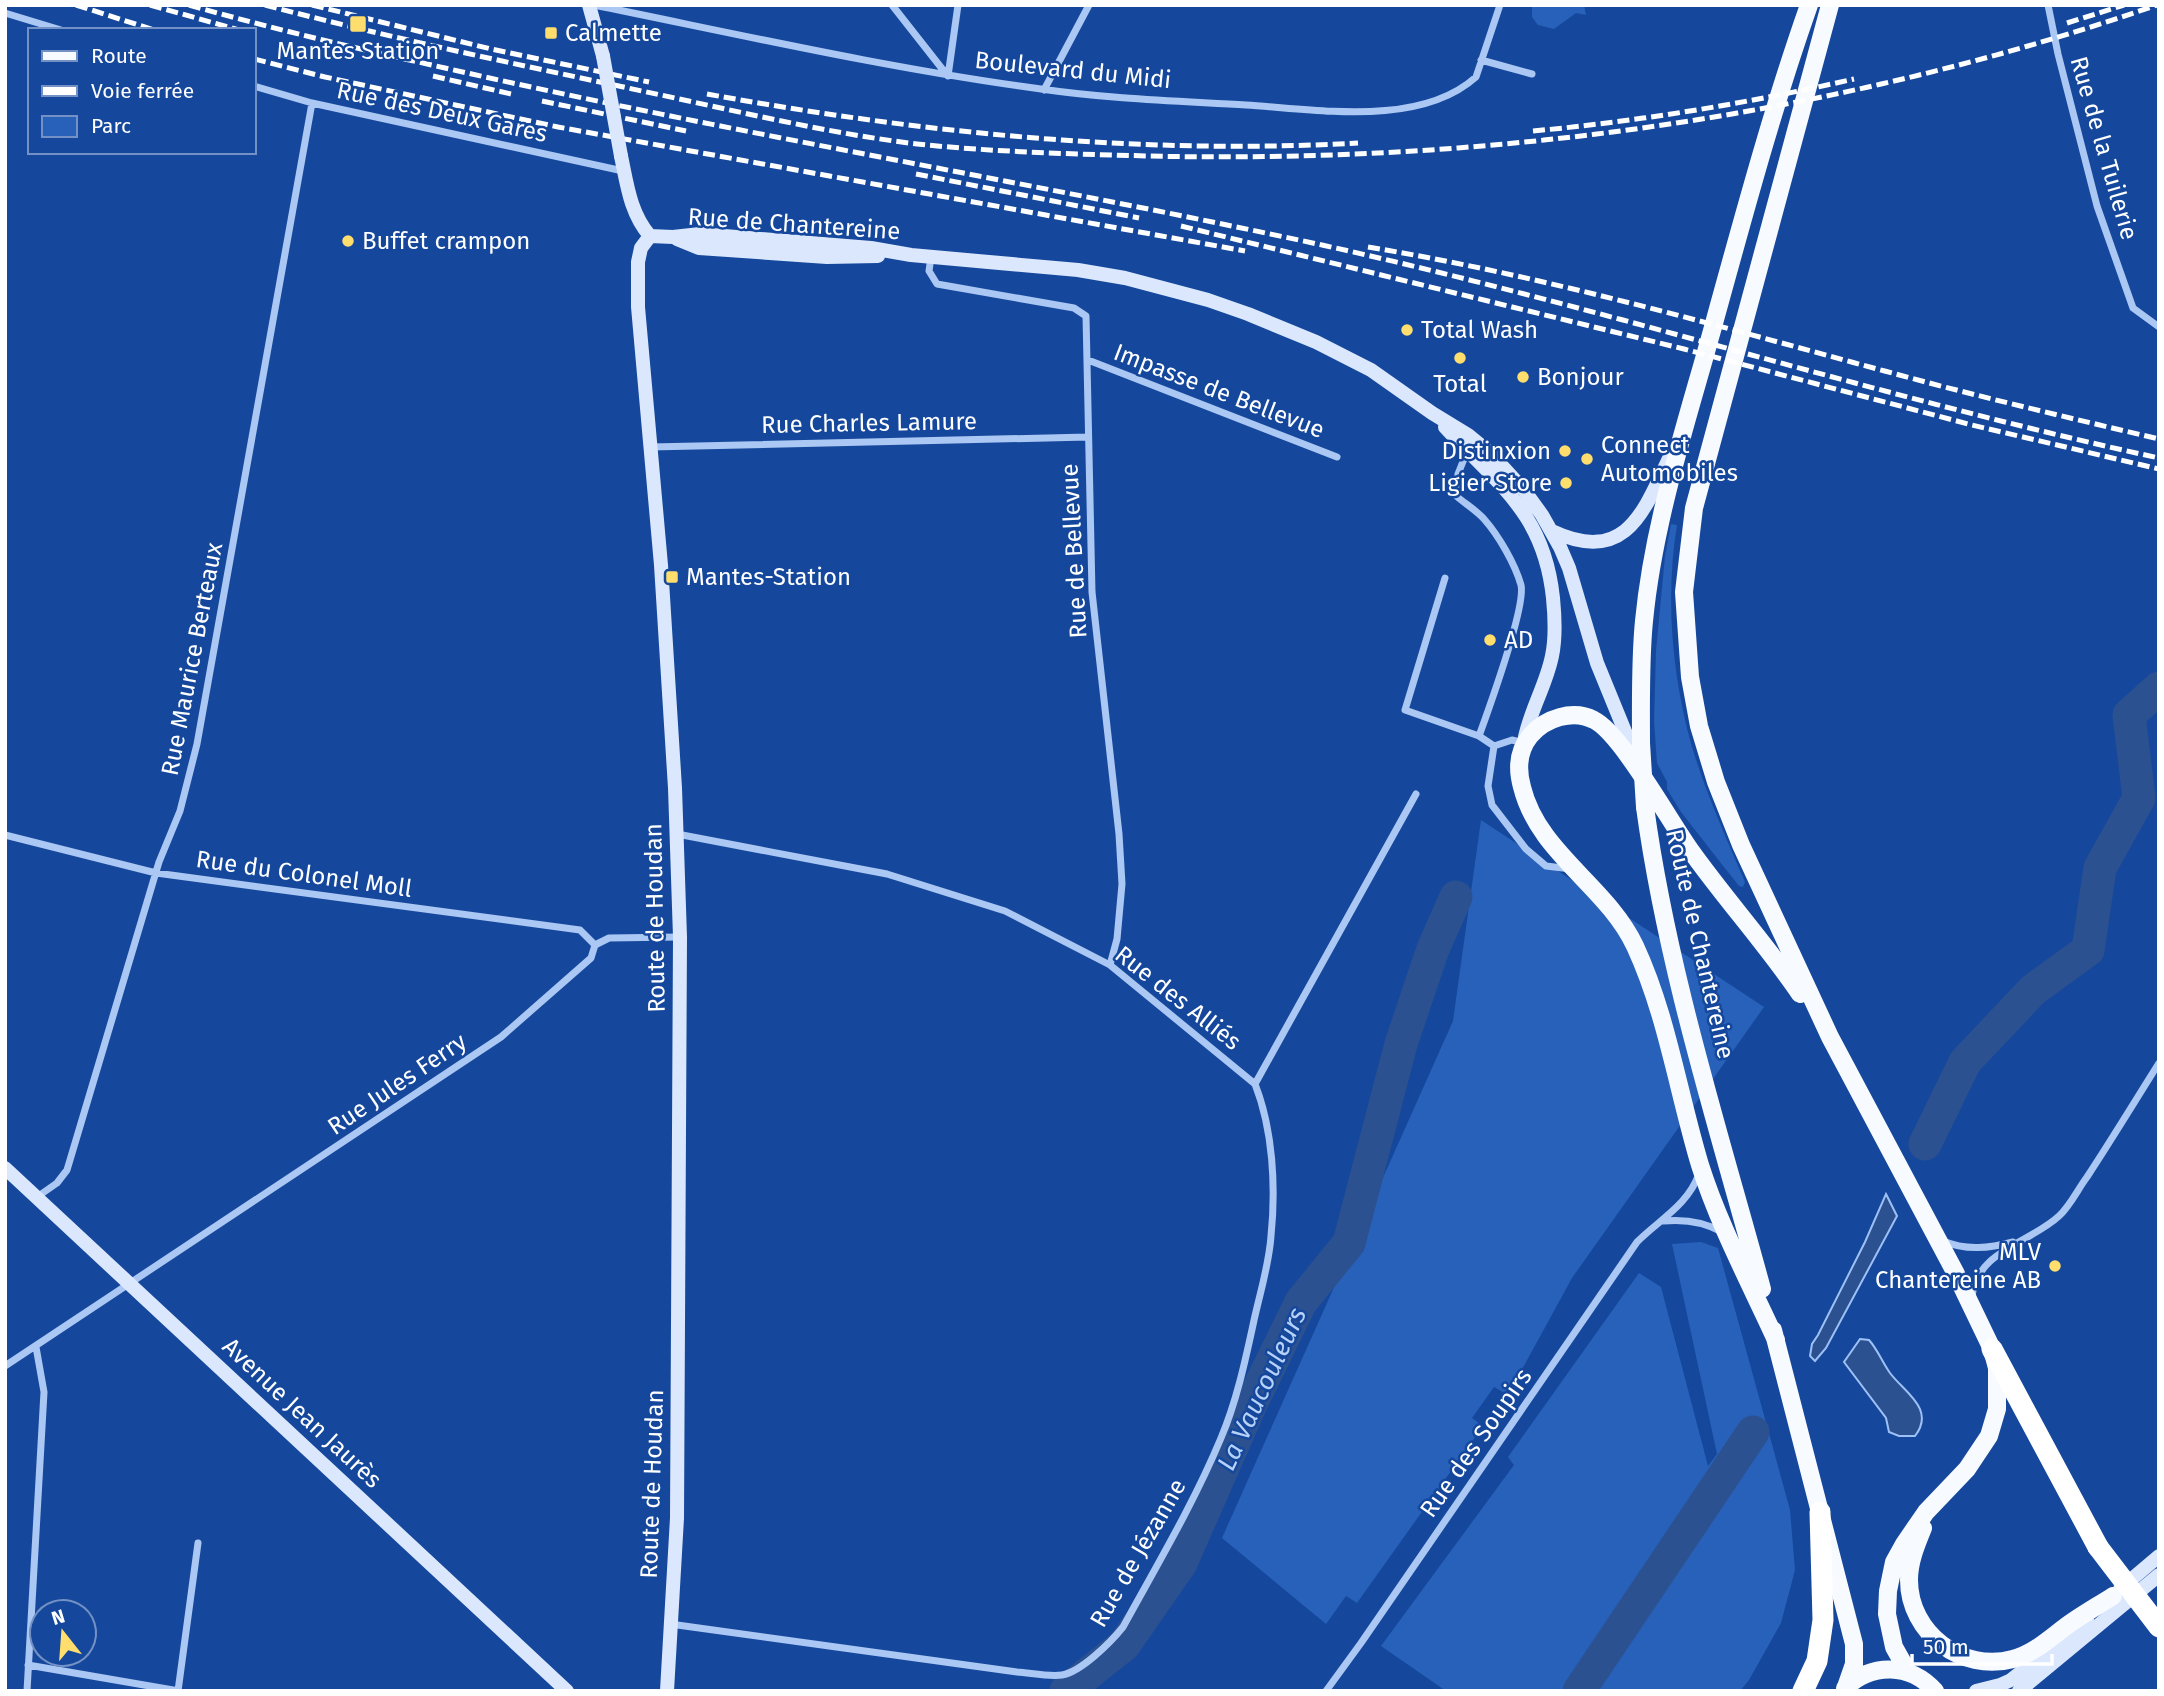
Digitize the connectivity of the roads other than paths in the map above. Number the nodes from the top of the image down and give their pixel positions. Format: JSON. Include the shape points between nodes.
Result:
{"nodes":[{"id":1,"x":592,"y":5,"type":"edge"},
{"id":2,"x":892,"y":5,"type":"edge"},
{"id":3,"x":958,"y":5,"type":"edge"},
{"id":4,"x":1089,"y":5,"type":"edge"},
{"id":5,"x":1500,"y":5,"type":"edge"},
{"id":6,"x":1809,"y":5,"type":"edge"},
{"id":7,"x":2049,"y":5,"type":"edge"},
{"id":8,"x":1830,"y":6,"type":"edge"},
{"id":9,"x":7,"y":14,"type":"edge"},
{"id":10,"x":5,"y":25,"type":"edge"},
{"id":11,"x":54,"y":28,"type":"edge"},
{"id":12,"x":1481,"y":60,"type":"junction"},
{"id":13,"x":1532,"y":74,"type":"dead end"},
{"id":14,"x":948,"y":76,"type":"junction"},
{"id":15,"x":256,"y":87,"type":"edge"},
{"id":16,"x":1044,"y":90,"type":"junction"},
{"id":17,"x":312,"y":103,"type":"junction"},
{"id":18,"x":623,"y":163,"type":"junction"},
{"id":19,"x":649,"y":236,"type":"junction"},
{"id":20,"x":931,"y":257,"type":"junction"},
{"id":21,"x":2159,"y":327,"type":"edge"},
{"id":22,"x":1088,"y":360,"type":"junction"},
{"id":23,"x":1686,"y":423,"type":"junction"},
{"id":24,"x":1088,"y":437,"type":"junction"},
{"id":25,"x":1471,"y":446,"type":"junction"},
{"id":26,"x":651,"y":447,"type":"junction"},
{"id":27,"x":1336,"y":457,"type":"dead end"},
{"id":28,"x":1552,"y":531,"type":"junction"},
{"id":29,"x":1445,"y":578,"type":"dead end"},
{"id":30,"x":1479,"y":736,"type":"junction"},
{"id":31,"x":1524,"y":744,"type":"junction"},
{"id":32,"x":1494,"y":746,"type":"junction"},
{"id":33,"x":1416,"y":794,"type":"dead end"},
{"id":34,"x":1670,"y":820,"type":"junction"},
{"id":35,"x":677,"y":834,"type":"junction"},
{"id":36,"x":5,"y":835,"type":"edge"},
{"id":37,"x":1576,"y":870,"type":"junction"},
{"id":38,"x":156,"y":873,"type":"junction"},
{"id":39,"x":680,"y":937,"type":"junction"},
{"id":40,"x":595,"y":945,"type":"junction"},
{"id":41,"x":1110,"y":965,"type":"junction"},
{"id":42,"x":1830,"y":1037,"type":"junction"},
{"id":43,"x":2159,"y":1063,"type":"edge"},
{"id":44,"x":1255,"y":1084,"type":"junction"},
{"id":45,"x":1701,"y":1167,"type":"junction"},
{"id":46,"x":5,"y":1168,"type":"edge"},
{"id":47,"x":37,"y":1198,"type":"junction"},
{"id":48,"x":1662,"y":1221,"type":"junction"},
{"id":49,"x":1934,"y":1234,"type":"junction"},
{"id":50,"x":1729,"y":1237,"type":"junction"},
{"id":51,"x":2027,"y":1238,"type":"junction"},
{"id":52,"x":130,"y":1284,"type":"junction"},
{"id":53,"x":1972,"y":1306,"type":"junction"},
{"id":54,"x":1776,"y":1340,"type":"junction"},
{"id":55,"x":36,"y":1347,"type":"junction"},
{"id":56,"x":1992,"y":1349,"type":"junction"},
{"id":57,"x":5,"y":1366,"type":"edge"},
{"id":58,"x":1939,"y":1497,"type":"junction"},
{"id":59,"x":1820,"y":1512,"type":"junction"},
{"id":60,"x":198,"y":1543,"type":"dead end"},
{"id":61,"x":2159,"y":1556,"type":"edge"},
{"id":62,"x":2159,"y":1575,"type":"edge"},
{"id":63,"x":2113,"y":1596,"type":"junction"},
{"id":64,"x":32,"y":1598,"type":"edge"},
{"id":65,"x":669,"y":1624,"type":"junction"},
{"id":66,"x":2159,"y":1627,"type":"edge"},
{"id":67,"x":28,"y":1665,"type":"edge"},
{"id":68,"x":45,"y":1668,"type":"edge"},
{"id":69,"x":1908,"y":1672,"type":"junction"},
{"id":70,"x":1845,"y":1689,"type":"edge"},
{"id":71,"x":27,"y":1691,"type":"edge"},
{"id":72,"x":178,"y":1691,"type":"edge"},
{"id":73,"x":567,"y":1691,"type":"edge"},
{"id":74,"x":667,"y":1691,"type":"edge"},
{"id":75,"x":1326,"y":1691,"type":"edge"},
{"id":76,"x":1803,"y":1691,"type":"edge"},
{"id":77,"x":1936,"y":1691,"type":"edge"},
{"id":78,"x":1976,"y":1691,"type":"edge"},
{"id":79,"x":2019,"y":1691,"type":"edge"}],
"edges":[{"from":1,"to":14,"type":"street","name":"Boulevard du Midi"},
{"from":1,"to":18,"type":"main road","bridge":true},
{"from":2,"to":14,"type":"street"},
{"from":3,"to":14,"type":"street"},
{"from":4,"to":16,"type":"street"},
{"from":5,"to":12,"type":"street","name":"Boulevard du Midi"},
{"from":6,"to":23,"type":"main road","name":"Route de Chantereine","via":[[1761,150]]},
{"from":7,"to":21,"type":"street","name":"Rue de la Tuilerie","via":[[2097,206],[2133,307]]},
{"from":8,"to":42,"type":"main road","via":[[1694,508],[1684,592],[1693,700],[1709,759],[1741,845]]},
{"from":9,"to":10,"type":"street"},
{"from":9,"to":11,"type":"street"},
{"from":12,"to":13,"type":"street"},
{"from":12,"to":16,"type":"street","name":"Boulevard du Midi","via":[[1476,77],[1454,91],[1435,100],[1377,111]]},
{"from":14,"to":16,"type":"street","name":"Boulevard du Midi"},
{"from":15,"to":17,"type":"street","name":"Rue des Deux Gares"},
{"from":17,"to":18,"type":"street","name":"Rue des Deux Gares"},
{"from":17,"to":38,"type":"street","name":"Rue Maurice Berteaux","via":[[197,744],[180,811]]},
{"from":18,"to":19,"type":"main road","via":[[635,213]]},
{"from":19,"to":20,"type":"main road","name":"Rue de Chantereine","via":[[714,235]]},
{"from":19,"to":26,"type":"main road","name":"Route de Houdan","via":[[641,248],[637,278]]},
{"from":20,"to":22,"type":"street","name":"Rue de Bellevue","via":[[929,271],[937,284],[1074,308],[1086,316]]},
{"from":20,"to":25,"type":"main road","name":"Rue de Chantereine","via":[[1078,270],[1208,300],[1317,342],[1371,370]]},
{"from":22,"to":24,"type":"street","name":"Rue de Bellevue"},
{"from":22,"to":27,"type":"street","name":"Impasse de Bellevue"},
{"from":23,"to":28,"type":"main road","via":[[1641,514],[1626,530],[1595,543],[1574,541]]},
{"from":23,"to":54,"type":"main road","name":"Route de Chantereine","bridge":true,"via":[[1665,503],[1646,607],[1641,675],[1645,807],[1676,971]]},
{"from":24,"to":26,"type":"street","name":"Rue Charles Lamure"},
{"from":24,"to":41,"type":"street","name":"Rue de Bellevue","via":[[1092,592],[1122,884]]},
{"from":25,"to":28,"type":"main road","via":[[1524,491]]},
{"from":25,"to":30,"type":"street","via":[[1458,474],[1455,495],[1485,520],[1507,553],[1522,588]]},
{"from":25,"to":31,"type":"main road","via":[[1532,524],[1549,566],[1553,653]]},
{"from":26,"to":35,"type":"main road","name":"Route de Houdan"},
{"from":28,"to":34,"type":"main road","via":[[1569,568],[1607,691],[1631,749]]},
{"from":29,"to":30,"type":"street","via":[[1405,710]]},
{"from":30,"to":32,"type":"street"},
{"from":31,"to":32,"type":"street","via":[[1511,740]]},
{"from":31,"to":34,"type":"main road","via":[[1550,720],[1578,715],[1595,720],[1613,736]]},
{"from":31,"to":37,"type":"main road","via":[[1519,769],[1528,805],[1538,825]]},
{"from":32,"to":37,"type":"street","via":[[1488,786],[1492,805],[1525,849],[1546,866]]},
{"from":33,"to":44,"type":"street","name":"Rue des Alliés"},
{"from":34,"to":42,"type":"main road"},
{"from":35,"to":39,"type":"main road","name":"Route de Houdan"},
{"from":35,"to":41,"type":"street","name":"Rue des Alliés","via":[[887,874],[1005,911]]},
{"from":36,"to":38,"type":"street","name":"Rue du Colonel Moll"},
{"from":37,"to":45,"type":"main road","via":[[1619,918],[1646,971]]},
{"from":38,"to":40,"type":"street","name":"Rue du Colonel Moll","via":[[580,930]]},
{"from":38,"to":47,"type":"street","name":"Rue Maurice Berteaux","via":[[66,1170]]},
{"from":39,"to":40,"type":"street","via":[[609,937]]},
{"from":39,"to":65,"type":"main road","name":"Route de Houdan","via":[[677,1518]]},
{"from":40,"to":52,"type":"street","name":"Rue Jules Ferry","via":[[591,958],[502,1037]]},
{"from":41,"to":44,"type":"street","name":"Rue des Alliés"},
{"from":42,"to":49,"type":"main road"},
{"from":43,"to":51,"type":"street","via":[[2061,1214]]},
{"from":44,"to":65,"type":"street","name":"Rue de Jézanne","via":[[1268,1130],[1273,1193],[1271,1238],[1247,1354],[1222,1436],[1170,1542],[1110,1643],[1063,1675]]},
{"from":45,"to":48,"type":"street","name":"Rue des Soupirs","via":[[1689,1196]]},
{"from":45,"to":50,"type":"main road"},
{"from":46,"to":47,"type":"main road","name":"Avenue Jean Jaurès"},
{"from":47,"to":52,"type":"main road","name":"Avenue Jean Jaurès"},
{"from":48,"to":50,"type":"street","via":[[1704,1223]]},
{"from":48,"to":75,"type":"street","name":"Rue des Soupirs","via":[[1637,1242]]},
{"from":49,"to":51,"type":"street","via":[[1970,1247],[1995,1247]]},
{"from":49,"to":53,"type":"main road"},
{"from":50,"to":54,"type":"main road"},
{"from":51,"to":53,"type":"street","via":[[1983,1267],[1975,1281]]},
{"from":52,"to":55,"type":"street","name":"Rue Jules Ferry"},
{"from":52,"to":73,"type":"main road","name":"Avenue Jean Jaurès"},
{"from":53,"to":56,"type":"main road"},
{"from":54,"to":59,"type":"main road","name":"Route de Chantereine"},
{"from":55,"to":57,"type":"street","name":"Rue Jules Ferry"},
{"from":55,"to":64,"type":"street","via":[[44,1392]]},
{"from":56,"to":58,"type":"main road","via":[[1998,1397],[1994,1422],[1981,1450]]},
{"from":56,"to":66,"type":"highway","bridge":true,"via":[[2098,1547]]},
{"from":58,"to":63,"type":"main road","via":[[1918,1540],[1909,1581],[1918,1617],[1944,1647],[1970,1659],[2014,1659]]},
{"from":58,"to":69,"type":"main road","via":[[1903,1544],[1888,1591],[1891,1637]]},
{"from":59,"to":70,"type":"main road","name":"Route de Chantereine","via":[[1854,1644],[1854,1664]]},
{"from":59,"to":76,"type":"highway","via":[[1823,1620],[1816,1661]]},
{"from":60,"to":72,"type":"street"},
{"from":61,"to":63,"type":"main road"},
{"from":62,"to":79,"type":"main road"},
{"from":63,"to":78,"type":"main road","via":[[2011,1680]]},
{"from":65,"to":74,"type":"main road","name":"Route de Houdan"},
{"from":67,"to":71,"type":"street"},
{"from":68,"to":72,"type":"street"},
{"from":69,"to":70,"type":"main road","via":[[1875,1671]]},
{"from":69,"to":77,"type":"main road"}]}
